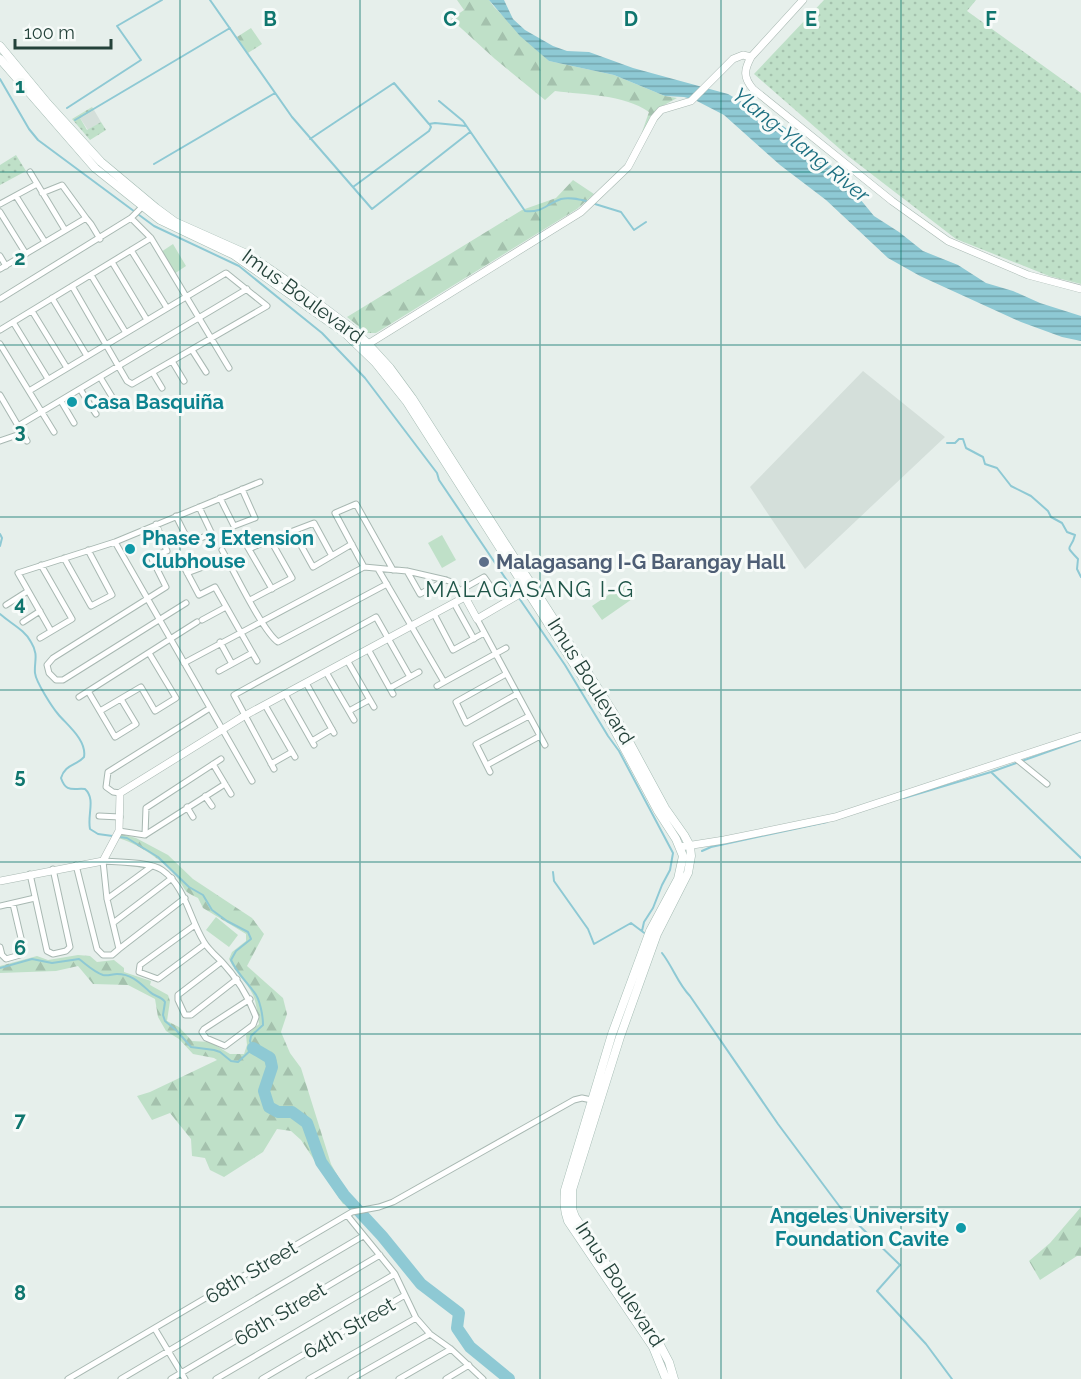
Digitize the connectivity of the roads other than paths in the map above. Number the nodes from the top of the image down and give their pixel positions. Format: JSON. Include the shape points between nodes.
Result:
{"nodes":[{"id":1,"x":803,"y":0,"type":"edge"},
{"id":2,"x":0,"y":46,"type":"edge"},
{"id":3,"x":751,"y":57,"type":"junction"},
{"id":4,"x":0,"y":59,"type":"edge"},
{"id":5,"x":30,"y":172,"type":"dead end"},
{"id":6,"x":37,"y":184,"type":"junction"},
{"id":7,"x":42,"y":193,"type":"junction"},
{"id":8,"x":16,"y":195,"type":"junction"},
{"id":9,"x":0,"y":204,"type":"edge"},
{"id":10,"x":0,"y":212,"type":"edge"},
{"id":11,"x":137,"y":212,"type":"junction"},
{"id":12,"x":86,"y":218,"type":"junction"},
{"id":13,"x":65,"y":230,"type":"junction"},
{"id":14,"x":151,"y":237,"type":"junction"},
{"id":15,"x":100,"y":239,"type":"junction"},
{"id":16,"x":45,"y":242,"type":"junction"},
{"id":17,"x":131,"y":250,"type":"junction"},
{"id":18,"x":26,"y":254,"type":"junction"},
{"id":19,"x":0,"y":256,"type":"edge"},
{"id":20,"x":112,"y":262,"type":"junction"},
{"id":21,"x":6,"y":266,"type":"junction"},
{"id":22,"x":0,"y":269,"type":"edge"},
{"id":23,"x":91,"y":274,"type":"junction"},
{"id":24,"x":72,"y":286,"type":"junction"},
{"id":25,"x":1081,"y":289,"type":"edge"},
{"id":26,"x":247,"y":290,"type":"junction"},
{"id":27,"x":186,"y":297,"type":"junction"},
{"id":28,"x":52,"y":298,"type":"junction"},
{"id":29,"x":0,"y":299,"type":"edge"},
{"id":30,"x":167,"y":308,"type":"junction"},
{"id":31,"x":32,"y":310,"type":"junction"},
{"id":32,"x":199,"y":318,"type":"junction"},
{"id":33,"x":147,"y":320,"type":"junction"},
{"id":34,"x":13,"y":322,"type":"junction"},
{"id":35,"x":0,"y":330,"type":"edge"},
{"id":36,"x":126,"y":333,"type":"junction"},
{"id":37,"x":212,"y":339,"type":"junction"},
{"id":38,"x":0,"y":344,"type":"edge"},
{"id":39,"x":107,"y":344,"type":"junction"},
{"id":40,"x":365,"y":346,"type":"junction"},
{"id":41,"x":192,"y":350,"type":"junction"},
{"id":42,"x":87,"y":356,"type":"junction"},
{"id":43,"x":172,"y":361,"type":"junction"},
{"id":44,"x":120,"y":366,"type":"junction"},
{"id":45,"x":67,"y":368,"type":"junction"},
{"id":46,"x":229,"y":368,"type":"dead end"},
{"id":47,"x":206,"y":372,"type":"dead end"},
{"id":48,"x":153,"y":373,"type":"junction"},
{"id":49,"x":100,"y":377,"type":"junction"},
{"id":50,"x":48,"y":379,"type":"junction"},
{"id":51,"x":184,"y":381,"type":"dead end"},
{"id":52,"x":162,"y":388,"type":"dead end"},
{"id":53,"x":80,"y":389,"type":"junction"},
{"id":54,"x":29,"y":391,"type":"junction"},
{"id":55,"x":0,"y":395,"type":"edge"},
{"id":56,"x":61,"y":401,"type":"junction"},
{"id":57,"x":117,"y":405,"type":"dead end"},
{"id":58,"x":42,"y":412,"type":"junction"},
{"id":59,"x":96,"y":414,"type":"dead end"},
{"id":60,"x":74,"y":423,"type":"dead end"},
{"id":61,"x":18,"y":426,"type":"junction"},
{"id":62,"x":54,"y":432,"type":"dead end"},
{"id":63,"x":23,"y":433,"type":"junction"},
{"id":64,"x":0,"y":441,"type":"edge"},
{"id":65,"x":27,"y":441,"type":"dead end"},
{"id":66,"x":260,"y":482,"type":"dead end"},
{"id":67,"x":242,"y":489,"type":"junction"},
{"id":68,"x":220,"y":498,"type":"junction"},
{"id":69,"x":199,"y":507,"type":"junction"},
{"id":70,"x":176,"y":516,"type":"junction"},
{"id":71,"x":156,"y":524,"type":"junction"},
{"id":72,"x":243,"y":539,"type":"dead end"},
{"id":73,"x":115,"y":542,"type":"junction"},
{"id":74,"x":352,"y":544,"type":"junction"},
{"id":75,"x":249,"y":549,"type":"junction"},
{"id":76,"x":88,"y":550,"type":"junction"},
{"id":77,"x":222,"y":550,"type":"dead end"},
{"id":78,"x":332,"y":556,"type":"junction"},
{"id":79,"x":64,"y":558,"type":"junction"},
{"id":80,"x":227,"y":558,"type":"junction"},
{"id":81,"x":41,"y":565,"type":"junction"},
{"id":82,"x":183,"y":565,"type":"dead end"},
{"id":83,"x":364,"y":567,"type":"junction"},
{"id":84,"x":378,"y":568,"type":"junction"},
{"id":85,"x":393,"y":570,"type":"junction"},
{"id":86,"x":407,"y":571,"type":"junction"},
{"id":87,"x":188,"y":573,"type":"junction"},
{"id":88,"x":446,"y":580,"type":"junction"},
{"id":89,"x":387,"y":584,"type":"junction"},
{"id":90,"x":491,"y":587,"type":"dead end"},
{"id":91,"x":272,"y":589,"type":"junction"},
{"id":92,"x":529,"y":589,"type":"junction"},
{"id":93,"x":28,"y":591,"type":"junction"},
{"id":94,"x":463,"y":593,"type":"junction"},
{"id":95,"x":147,"y":598,"type":"junction"},
{"id":96,"x":250,"y":600,"type":"junction"},
{"id":97,"x":186,"y":603,"type":"dead end"},
{"id":98,"x":454,"y":603,"type":"junction"},
{"id":99,"x":6,"y":604,"type":"dead end"},
{"id":100,"x":226,"y":608,"type":"junction"},
{"id":101,"x":40,"y":611,"type":"junction"},
{"id":102,"x":434,"y":614,"type":"junction"},
{"id":103,"x":477,"y":619,"type":"junction"},
{"id":104,"x":159,"y":620,"type":"junction"},
{"id":105,"x":23,"y":622,"type":"dead end"},
{"id":106,"x":263,"y":622,"type":"junction"},
{"id":107,"x":411,"y":626,"type":"junction"},
{"id":108,"x":51,"y":631,"type":"junction"},
{"id":109,"x":241,"y":633,"type":"junction"},
{"id":110,"x":484,"y":633,"type":"junction"},
{"id":111,"x":40,"y":638,"type":"dead end"},
{"id":112,"x":388,"y":638,"type":"junction"},
{"id":113,"x":474,"y":639,"type":"junction"},
{"id":114,"x":171,"y":640,"type":"junction"},
{"id":115,"x":220,"y":642,"type":"junction"},
{"id":116,"x":506,"y":648,"type":"dead end"},
{"id":117,"x":368,"y":650,"type":"junction"},
{"id":118,"x":149,"y":653,"type":"junction"},
{"id":119,"x":252,"y":653,"type":"junction"},
{"id":120,"x":495,"y":654,"type":"junction"},
{"id":121,"x":347,"y":660,"type":"junction"},
{"id":122,"x":256,"y":661,"type":"dead end"},
{"id":123,"x":184,"y":663,"type":"junction"},
{"id":124,"x":232,"y":664,"type":"junction"},
{"id":125,"x":219,"y":671,"type":"dead end"},
{"id":126,"x":326,"y":672,"type":"junction"},
{"id":127,"x":419,"y":672,"type":"dead end"},
{"id":128,"x":506,"y":674,"type":"junction"},
{"id":129,"x":410,"y":677,"type":"junction"},
{"id":130,"x":444,"y":682,"type":"junction"},
{"id":131,"x":306,"y":683,"type":"junction"},
{"id":132,"x":437,"y":686,"type":"dead end"},
{"id":133,"x":88,"y":691,"type":"junction"},
{"id":134,"x":285,"y":694,"type":"junction"},
{"id":135,"x":517,"y":694,"type":"junction"},
{"id":136,"x":79,"y":697,"type":"dead end"},
{"id":137,"x":121,"y":699,"type":"junction"},
{"id":138,"x":369,"y":700,"type":"junction"},
{"id":139,"x":265,"y":705,"type":"junction"},
{"id":140,"x":374,"y":707,"type":"dead end"},
{"id":141,"x":210,"y":708,"type":"junction"},
{"id":142,"x":100,"y":711,"type":"junction"},
{"id":143,"x":349,"y":711,"type":"junction"},
{"id":144,"x":244,"y":716,"type":"junction"},
{"id":145,"x":529,"y":716,"type":"junction"},
{"id":146,"x":354,"y":720,"type":"dead end"},
{"id":147,"x":222,"y":729,"type":"junction"},
{"id":148,"x":540,"y":736,"type":"junction"},
{"id":149,"x":1081,"y":736,"type":"edge"},
{"id":150,"x":545,"y":745,"type":"dead end"},
{"id":151,"x":1015,"y":758,"type":"junction"},
{"id":152,"x":221,"y":759,"type":"dead end"},
{"id":153,"x":213,"y":764,"type":"junction"},
{"id":154,"x":487,"y":765,"type":"junction"},
{"id":155,"x":490,"y":772,"type":"dead end"},
{"id":156,"x":252,"y":781,"type":"dead end"},
{"id":157,"x":225,"y":784,"type":"junction"},
{"id":158,"x":1047,"y":784,"type":"dead end"},
{"id":159,"x":120,"y":793,"type":"junction"},
{"id":160,"x":231,"y":794,"type":"dead end"},
{"id":161,"x":205,"y":796,"type":"junction"},
{"id":162,"x":212,"y":806,"type":"dead end"},
{"id":163,"x":188,"y":807,"type":"junction"},
{"id":164,"x":99,"y":816,"type":"dead end"},
{"id":165,"x":120,"y":817,"type":"junction"},
{"id":166,"x":193,"y":817,"type":"dead end"},
{"id":167,"x":116,"y":834,"type":"junction"},
{"id":168,"x":145,"y":835,"type":"junction"},
{"id":169,"x":690,"y":846,"type":"junction"},
{"id":170,"x":680,"y":847,"type":"junction"},
{"id":171,"x":103,"y":861,"type":"junction"},
{"id":172,"x":76,"y":865,"type":"junction"},
{"id":173,"x":152,"y":866,"type":"junction"},
{"id":174,"x":53,"y":870,"type":"junction"},
{"id":175,"x":30,"y":874,"type":"junction"},
{"id":176,"x":172,"y":878,"type":"junction"},
{"id":177,"x":0,"y":881,"type":"edge"},
{"id":178,"x":35,"y":898,"type":"junction"},
{"id":179,"x":185,"y":898,"type":"junction"},
{"id":180,"x":107,"y":899,"type":"junction"},
{"id":181,"x":13,"y":904,"type":"junction"},
{"id":182,"x":0,"y":906,"type":"edge"},
{"id":183,"x":113,"y":923,"type":"junction"},
{"id":184,"x":195,"y":925,"type":"junction"},
{"id":185,"x":205,"y":944,"type":"junction"},
{"id":186,"x":0,"y":947,"type":"edge"},
{"id":187,"x":119,"y":949,"type":"junction"},
{"id":188,"x":221,"y":962,"type":"junction"},
{"id":189,"x":237,"y":979,"type":"junction"},
{"id":190,"x":250,"y":999,"type":"junction"},
{"id":191,"x":596,"y":1101,"type":"junction"},
{"id":192,"x":347,"y":1215,"type":"junction"},
{"id":193,"x":363,"y":1236,"type":"junction"},
{"id":194,"x":380,"y":1256,"type":"junction"},
{"id":195,"x":395,"y":1274,"type":"junction"},
{"id":196,"x":405,"y":1295,"type":"junction"},
{"id":197,"x":416,"y":1318,"type":"junction"},
{"id":198,"x":155,"y":1329,"type":"junction"},
{"id":199,"x":430,"y":1334,"type":"junction"},
{"id":200,"x":452,"y":1349,"type":"junction"},
{"id":201,"x":168,"y":1352,"type":"junction"},
{"id":202,"x":469,"y":1365,"type":"junction"},
{"id":203,"x":181,"y":1373,"type":"junction"},
{"id":204,"x":483,"y":1378,"type":"edge"},
{"id":205,"x":68,"y":1379,"type":"edge"},
{"id":206,"x":121,"y":1379,"type":"edge"},
{"id":207,"x":171,"y":1379,"type":"edge"},
{"id":208,"x":185,"y":1379,"type":"edge"},
{"id":209,"x":216,"y":1379,"type":"edge"},
{"id":210,"x":262,"y":1379,"type":"edge"},
{"id":211,"x":309,"y":1379,"type":"edge"},
{"id":212,"x":351,"y":1379,"type":"edge"},
{"id":213,"x":399,"y":1379,"type":"edge"},
{"id":214,"x":446,"y":1379,"type":"edge"},
{"id":215,"x":666,"y":1379,"type":"edge"},
{"id":216,"x":674,"y":1379,"type":"edge"}],
"edges":[{"from":1,"to":3,"type":"street"},
{"from":2,"to":40,"type":"main road","name":"Imus Boulevard","via":[[101,162],[156,208],[175,222],[249,255],[351,328]]},
{"from":3,"to":25,"type":"street","via":[[745,75],[753,89],[932,231],[1028,275]]},
{"from":3,"to":40,"type":"street","via":[[733,59],[691,101],[658,113],[628,167],[581,212]]},
{"from":4,"to":11,"type":"main road","name":"Imus Boulevard"},
{"from":5,"to":6,"type":"street"},
{"from":6,"to":7,"type":"street"},
{"from":6,"to":8,"type":"street"},
{"from":7,"to":12,"type":"street","via":[[62,185]]},
{"from":7,"to":13,"type":"street"},
{"from":8,"to":9,"type":"street"},
{"from":8,"to":16,"type":"street"},
{"from":10,"to":18,"type":"street"},
{"from":11,"to":14,"type":"street"},
{"from":11,"to":15,"type":"street"},
{"from":11,"to":40,"type":"main road","name":"Imus Boulevard","via":[[244,261]]},
{"from":12,"to":13,"type":"street"},
{"from":12,"to":15,"type":"street"},
{"from":13,"to":16,"type":"street"},
{"from":14,"to":17,"type":"street"},
{"from":14,"to":27,"type":"street"},
{"from":15,"to":29,"type":"street"},
{"from":16,"to":18,"type":"street"},
{"from":17,"to":20,"type":"street"},
{"from":17,"to":30,"type":"street"},
{"from":18,"to":21,"type":"street"},
{"from":19,"to":21,"type":"street"},
{"from":20,"to":23,"type":"street"},
{"from":20,"to":33,"type":"street"},
{"from":21,"to":22,"type":"street"},
{"from":23,"to":24,"type":"street"},
{"from":23,"to":36,"type":"street"},
{"from":24,"to":28,"type":"street"},
{"from":24,"to":39,"type":"street"},
{"from":26,"to":27,"type":"street","via":[[226,273]]},
{"from":26,"to":32,"type":"street"},
{"from":26,"to":37,"type":"street","via":[[267,306]]},
{"from":27,"to":30,"type":"street"},
{"from":27,"to":32,"type":"street"},
{"from":28,"to":31,"type":"street"},
{"from":28,"to":42,"type":"street"},
{"from":30,"to":33,"type":"street"},
{"from":31,"to":34,"type":"street"},
{"from":31,"to":45,"type":"street"},
{"from":32,"to":37,"type":"street"},
{"from":32,"to":44,"type":"street"},
{"from":33,"to":36,"type":"street"},
{"from":34,"to":35,"type":"street"},
{"from":34,"to":50,"type":"street"},
{"from":36,"to":39,"type":"street"},
{"from":37,"to":41,"type":"street"},
{"from":37,"to":46,"type":"street"},
{"from":38,"to":54,"type":"street"},
{"from":39,"to":42,"type":"street"},
{"from":39,"to":44,"type":"street"},
{"from":40,"to":92,"type":"main road","name":"Imus Boulevard","via":[[390,368],[412,398]]},
{"from":41,"to":43,"type":"street"},
{"from":41,"to":47,"type":"street"},
{"from":42,"to":45,"type":"street"},
{"from":43,"to":48,"type":"street"},
{"from":43,"to":51,"type":"street"},
{"from":44,"to":48,"type":"street","via":[[132,384]]},
{"from":44,"to":49,"type":"street"},
{"from":45,"to":50,"type":"street"},
{"from":48,"to":52,"type":"street"},
{"from":49,"to":53,"type":"street"},
{"from":49,"to":57,"type":"street"},
{"from":50,"to":54,"type":"street"},
{"from":53,"to":56,"type":"street"},
{"from":53,"to":59,"type":"street"},
{"from":54,"to":58,"type":"street"},
{"from":55,"to":61,"type":"street"},
{"from":56,"to":58,"type":"street"},
{"from":56,"to":60,"type":"street"},
{"from":58,"to":61,"type":"street"},
{"from":58,"to":62,"type":"street"},
{"from":61,"to":63,"type":"street"},
{"from":63,"to":64,"type":"street"},
{"from":63,"to":65,"type":"street"},
{"from":66,"to":67,"type":"street"},
{"from":67,"to":68,"type":"street"},
{"from":67,"to":68,"type":"street","via":[[255,518],[234,526]]},
{"from":68,"to":69,"type":"street"},
{"from":69,"to":70,"type":"street"},
{"from":69,"to":70,"type":"street","via":[[212,534],[189,542]]},
{"from":70,"to":71,"type":"street"},
{"from":71,"to":73,"type":"street"},
{"from":71,"to":95,"type":"street","via":[[167,551],[151,556],[166,587]]},
{"from":72,"to":75,"type":"street"},
{"from":73,"to":76,"type":"street"},
{"from":73,"to":95,"type":"street"},
{"from":74,"to":78,"type":"street"},
{"from":74,"to":83,"type":"street"},
{"from":74,"to":85,"type":"street","via":[[335,513],[357,504]]},
{"from":75,"to":91,"type":"street"},
{"from":75,"to":91,"type":"street","via":[[267,541],[273,543],[292,578]]},
{"from":76,"to":79,"type":"street"},
{"from":76,"to":79,"type":"street","via":[[112,595],[91,606]]},
{"from":77,"to":80,"type":"street"},
{"from":78,"to":78,"type":"street","via":[[314,523],[293,531],[313,567]]},
{"from":79,"to":81,"type":"street"},
{"from":80,"to":87,"type":"street"},
{"from":80,"to":96,"type":"street"},
{"from":81,"to":93,"type":"street","via":[[18,573]]},
{"from":81,"to":108,"type":"street","via":[[72,619]]},
{"from":82,"to":87,"type":"street"},
{"from":83,"to":84,"type":"street"},
{"from":83,"to":106,"type":"street"},
{"from":84,"to":85,"type":"street"},
{"from":84,"to":89,"type":"street"},
{"from":85,"to":86,"type":"street"},
{"from":86,"to":88,"type":"street"},
{"from":86,"to":88,"type":"street","via":[[420,594]]},
{"from":87,"to":100,"type":"street","via":[[199,595],[215,587]]},
{"from":88,"to":94,"type":"street"},
{"from":89,"to":106,"type":"street","via":[[281,642],[272,638]]},
{"from":89,"to":107,"type":"street"},
{"from":90,"to":94,"type":"street","via":[[484,577]]},
{"from":91,"to":96,"type":"street"},
{"from":92,"to":103,"type":"street"},
{"from":92,"to":169,"type":"main road","name":"Imus Boulevard","via":[[613,712]]},
{"from":92,"to":170,"type":"main road","name":"Imus Boulevard","via":[[607,716]]},
{"from":93,"to":99,"type":"street"},
{"from":93,"to":101,"type":"street"},
{"from":94,"to":98,"type":"street"},
{"from":94,"to":103,"type":"street"},
{"from":95,"to":104,"type":"street"},
{"from":95,"to":104,"type":"street","via":[[52,658],[47,665],[48,673],[63,680]]},
{"from":96,"to":106,"type":"street"},
{"from":97,"to":104,"type":"street"},
{"from":98,"to":102,"type":"street"},
{"from":98,"to":113,"type":"street"},
{"from":100,"to":109,"type":"street"},
{"from":100,"to":114,"type":"street"},
{"from":101,"to":105,"type":"street"},
{"from":101,"to":108,"type":"street"},
{"from":102,"to":107,"type":"street"},
{"from":102,"to":113,"type":"street","via":[[453,650]]},
{"from":103,"to":110,"type":"street"},
{"from":104,"to":114,"type":"street"},
{"from":106,"to":109,"type":"street"},
{"from":107,"to":112,"type":"street"},
{"from":107,"to":130,"type":"street"},
{"from":108,"to":111,"type":"street"},
{"from":109,"to":115,"type":"street"},
{"from":109,"to":119,"type":"street"},
{"from":110,"to":113,"type":"street"},
{"from":110,"to":120,"type":"street"},
{"from":112,"to":117,"type":"street"},
{"from":112,"to":129,"type":"street"},
{"from":112,"to":144,"type":"street","via":[[376,617],[234,695]]},
{"from":114,"to":118,"type":"street"},
{"from":114,"to":123,"type":"street"},
{"from":115,"to":123,"type":"street"},
{"from":115,"to":124,"type":"street"},
{"from":116,"to":120,"type":"street"},
{"from":117,"to":121,"type":"street"},
{"from":117,"to":129,"type":"street","via":[[391,691]]},
{"from":118,"to":133,"type":"street"},
{"from":118,"to":137,"type":"street","via":[[176,698],[155,711],[141,687]]},
{"from":119,"to":122,"type":"street"},
{"from":119,"to":124,"type":"street"},
{"from":120,"to":128,"type":"street"},
{"from":120,"to":130,"type":"street"},
{"from":121,"to":126,"type":"street"},
{"from":121,"to":138,"type":"street"},
{"from":123,"to":141,"type":"street"},
{"from":124,"to":125,"type":"street"},
{"from":126,"to":131,"type":"street"},
{"from":126,"to":143,"type":"street"},
{"from":127,"to":129,"type":"street"},
{"from":128,"to":135,"type":"street"},
{"from":128,"to":135,"type":"street","via":[[456,702],[466,723]]},
{"from":130,"to":132,"type":"street"},
{"from":131,"to":134,"type":"street"},
{"from":131,"to":134,"type":"street","via":[[333,731],[313,743]]},
{"from":133,"to":136,"type":"street"},
{"from":133,"to":142,"type":"street"},
{"from":134,"to":139,"type":"street"},
{"from":135,"to":145,"type":"street"},
{"from":137,"to":142,"type":"street"},
{"from":137,"to":142,"type":"street","via":[[136,724],[115,737]]},
{"from":138,"to":140,"type":"street"},
{"from":138,"to":143,"type":"street"},
{"from":139,"to":144,"type":"street"},
{"from":139,"to":144,"type":"street","via":[[293,755],[272,766]]},
{"from":141,"to":147,"type":"street"},
{"from":141,"to":159,"type":"street","via":[[108,772],[106,787]]},
{"from":143,"to":146,"type":"street"},
{"from":144,"to":147,"type":"street"},
{"from":145,"to":148,"type":"street"},
{"from":145,"to":154,"type":"street","via":[[476,744]]},
{"from":147,"to":156,"type":"street"},
{"from":147,"to":159,"type":"street"},
{"from":148,"to":150,"type":"street"},
{"from":148,"to":154,"type":"street"},
{"from":149,"to":151,"type":"street"},
{"from":151,"to":158,"type":"street"},
{"from":151,"to":169,"type":"street","via":[[835,817]]},
{"from":152,"to":153,"type":"street"},
{"from":153,"to":157,"type":"street"},
{"from":153,"to":168,"type":"street","via":[[146,808]]},
{"from":154,"to":155,"type":"street"},
{"from":157,"to":160,"type":"street"},
{"from":157,"to":161,"type":"street"},
{"from":159,"to":165,"type":"street"},
{"from":161,"to":162,"type":"street"},
{"from":161,"to":163,"type":"street"},
{"from":163,"to":166,"type":"street"},
{"from":163,"to":168,"type":"street"},
{"from":164,"to":165,"type":"street"},
{"from":165,"to":167,"type":"street"},
{"from":167,"to":168,"type":"street"},
{"from":167,"to":171,"type":"street"},
{"from":169,"to":170,"type":"street"},
{"from":169,"to":191,"type":"main road","name":"Imus Boulevard","via":[[688,873],[657,934]]},
{"from":170,"to":191,"type":"main road","name":"Imus Boulevard","via":[[681,872],[651,931],[612,1034]]},
{"from":171,"to":172,"type":"street"},
{"from":171,"to":173,"type":"street"},
{"from":171,"to":180,"type":"street"},
{"from":172,"to":174,"type":"street"},
{"from":172,"to":187,"type":"street","via":[[97,949],[107,956]]},
{"from":173,"to":176,"type":"street"},
{"from":173,"to":180,"type":"street"},
{"from":174,"to":175,"type":"street"},
{"from":174,"to":178,"type":"street","via":[[68,951],[48,952]]},
{"from":175,"to":177,"type":"street"},
{"from":175,"to":178,"type":"street"},
{"from":176,"to":179,"type":"street"},
{"from":176,"to":183,"type":"street"},
{"from":178,"to":181,"type":"street"},
{"from":179,"to":184,"type":"street"},
{"from":179,"to":187,"type":"street"},
{"from":180,"to":183,"type":"street"},
{"from":181,"to":182,"type":"street"},
{"from":181,"to":186,"type":"street","via":[[24,951],[20,956],[6,958]]},
{"from":183,"to":187,"type":"street"},
{"from":184,"to":185,"type":"street"},
{"from":184,"to":185,"type":"street","via":[[140,965],[139,972],[158,980]]},
{"from":185,"to":188,"type":"street"},
{"from":188,"to":189,"type":"street"},
{"from":188,"to":189,"type":"street","via":[[178,995],[185,1014],[191,1015]]},
{"from":189,"to":190,"type":"street"},
{"from":190,"to":190,"type":"street","via":[[204,1029],[202,1035],[228,1045],[255,1023]]},
{"from":191,"to":192,"type":"street","name":"68th Street","via":[[574,1100],[393,1202]]},
{"from":191,"to":215,"type":"main road","name":"Imus Boulevard","via":[[565,1190],[564,1211],[653,1347]]},
{"from":191,"to":216,"type":"main road","name":"Imus Boulevard","via":[[572,1190],[572,1209],[663,1350]]},
{"from":192,"to":193,"type":"street"},
{"from":192,"to":198,"type":"street","name":"68th Street"},
{"from":193,"to":194,"type":"street"},
{"from":193,"to":201,"type":"street"},
{"from":194,"to":195,"type":"street"},
{"from":194,"to":203,"type":"street","name":"66th Street"},
{"from":195,"to":196,"type":"street"},
{"from":195,"to":209,"type":"street"},
{"from":196,"to":197,"type":"street"},
{"from":196,"to":210,"type":"street","name":"64th Street"},
{"from":197,"to":199,"type":"street"},
{"from":197,"to":211,"type":"street"},
{"from":198,"to":201,"type":"street"},
{"from":198,"to":205,"type":"street","name":"68th Street"},
{"from":199,"to":200,"type":"street"},
{"from":199,"to":212,"type":"street"},
{"from":200,"to":202,"type":"street"},
{"from":200,"to":213,"type":"street"},
{"from":201,"to":203,"type":"street"},
{"from":201,"to":206,"type":"street"},
{"from":202,"to":204,"type":"street"},
{"from":202,"to":214,"type":"street"},
{"from":203,"to":207,"type":"street","name":"66th Street"},
{"from":203,"to":208,"type":"street"}]}
